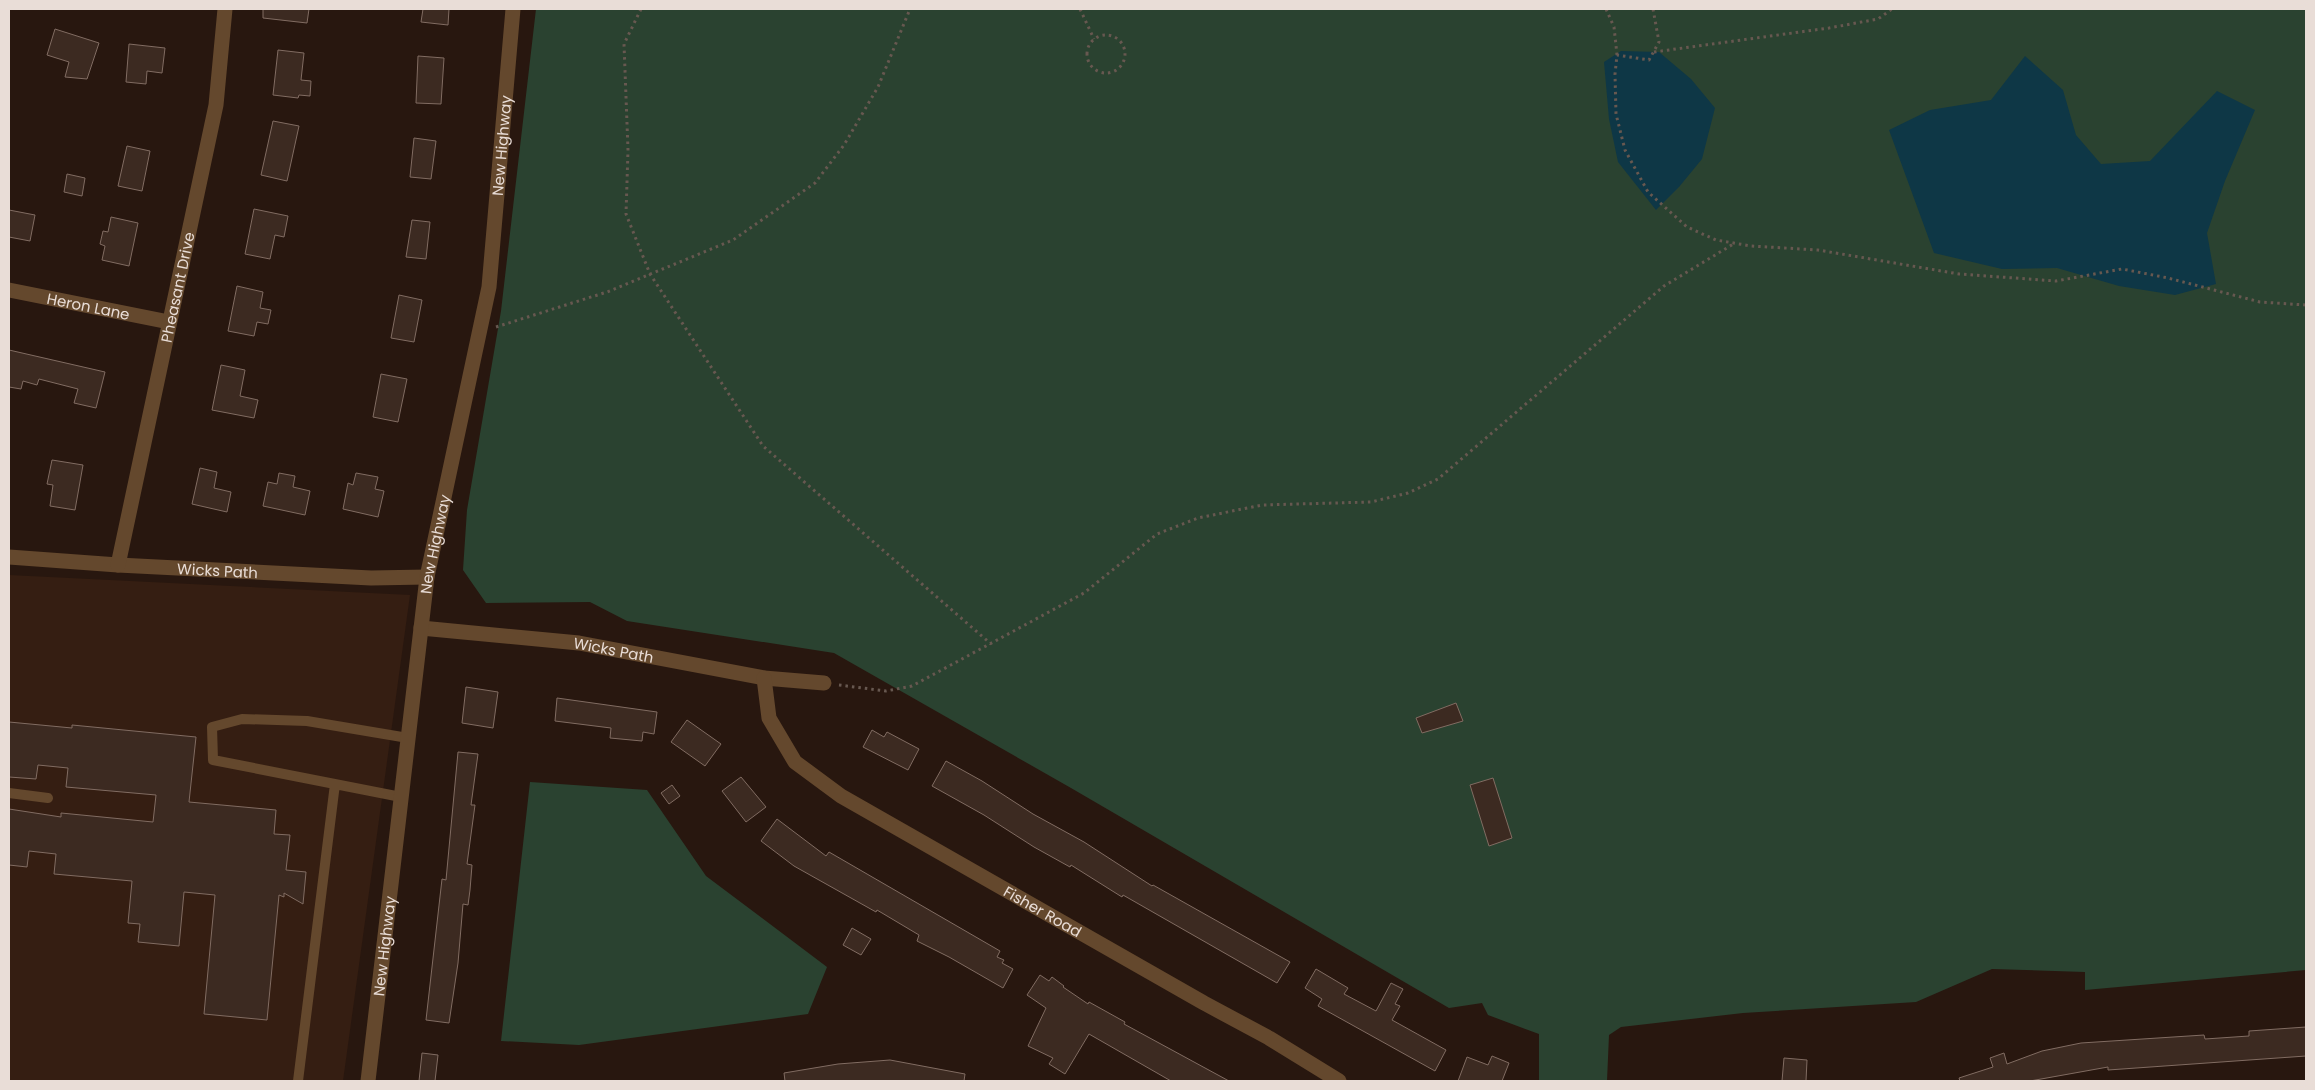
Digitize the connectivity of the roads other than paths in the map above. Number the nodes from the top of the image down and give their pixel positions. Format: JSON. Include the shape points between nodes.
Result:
{"nodes":[{"id":1,"x":225,"y":9,"type":"edge"},
{"id":2,"x":513,"y":9,"type":"edge"},
{"id":3,"x":9,"y":290,"type":"edge"},
{"id":4,"x":169,"y":322,"type":"junction"},
{"id":5,"x":9,"y":557,"type":"edge"},
{"id":6,"x":118,"y":565,"type":"junction"},
{"id":7,"x":427,"y":577,"type":"junction"},
{"id":8,"x":421,"y":628,"type":"junction"},
{"id":9,"x":764,"y":678,"type":"junction"},
{"id":10,"x":824,"y":683,"type":"road end"},
{"id":11,"x":408,"y":738,"type":"junction"},
{"id":12,"x":335,"y":784,"type":"junction"},
{"id":13,"x":9,"y":793,"type":"edge"},
{"id":14,"x":401,"y":797,"type":"junction"},
{"id":15,"x":48,"y":798,"type":"dead end"},
{"id":16,"x":298,"y":1081,"type":"edge"},
{"id":17,"x":368,"y":1081,"type":"edge"},
{"id":18,"x":1339,"y":1081,"type":"edge"}],
"edges":[{"from":1,"to":4,"type":"street","name":"Pheasant Drive","via":[[216,105],[192,229]]},
{"from":2,"to":7,"type":"street","name":"New Highway","via":[[489,288]]},
{"from":3,"to":4,"type":"street","name":"Heron Lane"},
{"from":4,"to":6,"type":"street","name":"Pheasant Drive"},
{"from":5,"to":6,"type":"street","name":"Wicks Path"},
{"from":6,"to":7,"type":"street","name":"Wicks Path","via":[[371,578]]},
{"from":7,"to":8,"type":"street","name":"New Highway"},
{"from":8,"to":9,"type":"street","name":"Wicks Path","via":[[579,643]]},
{"from":8,"to":11,"type":"street","name":"New Highway"},
{"from":9,"to":10,"type":"street","name":"Wicks Path"},
{"from":9,"to":18,"type":"street","name":"Fisher Road","via":[[769,718],[795,762],[841,796],[1269,1038]]},
{"from":11,"to":12,"type":"lane","via":[[307,721],[242,719],[212,727],[213,760]]},
{"from":11,"to":14,"type":"street","name":"New Highway"},
{"from":12,"to":14,"type":"lane"},
{"from":12,"to":16,"type":"lane"},
{"from":13,"to":15,"type":"lane"},
{"from":14,"to":17,"type":"street","name":"New Highway"}]}
